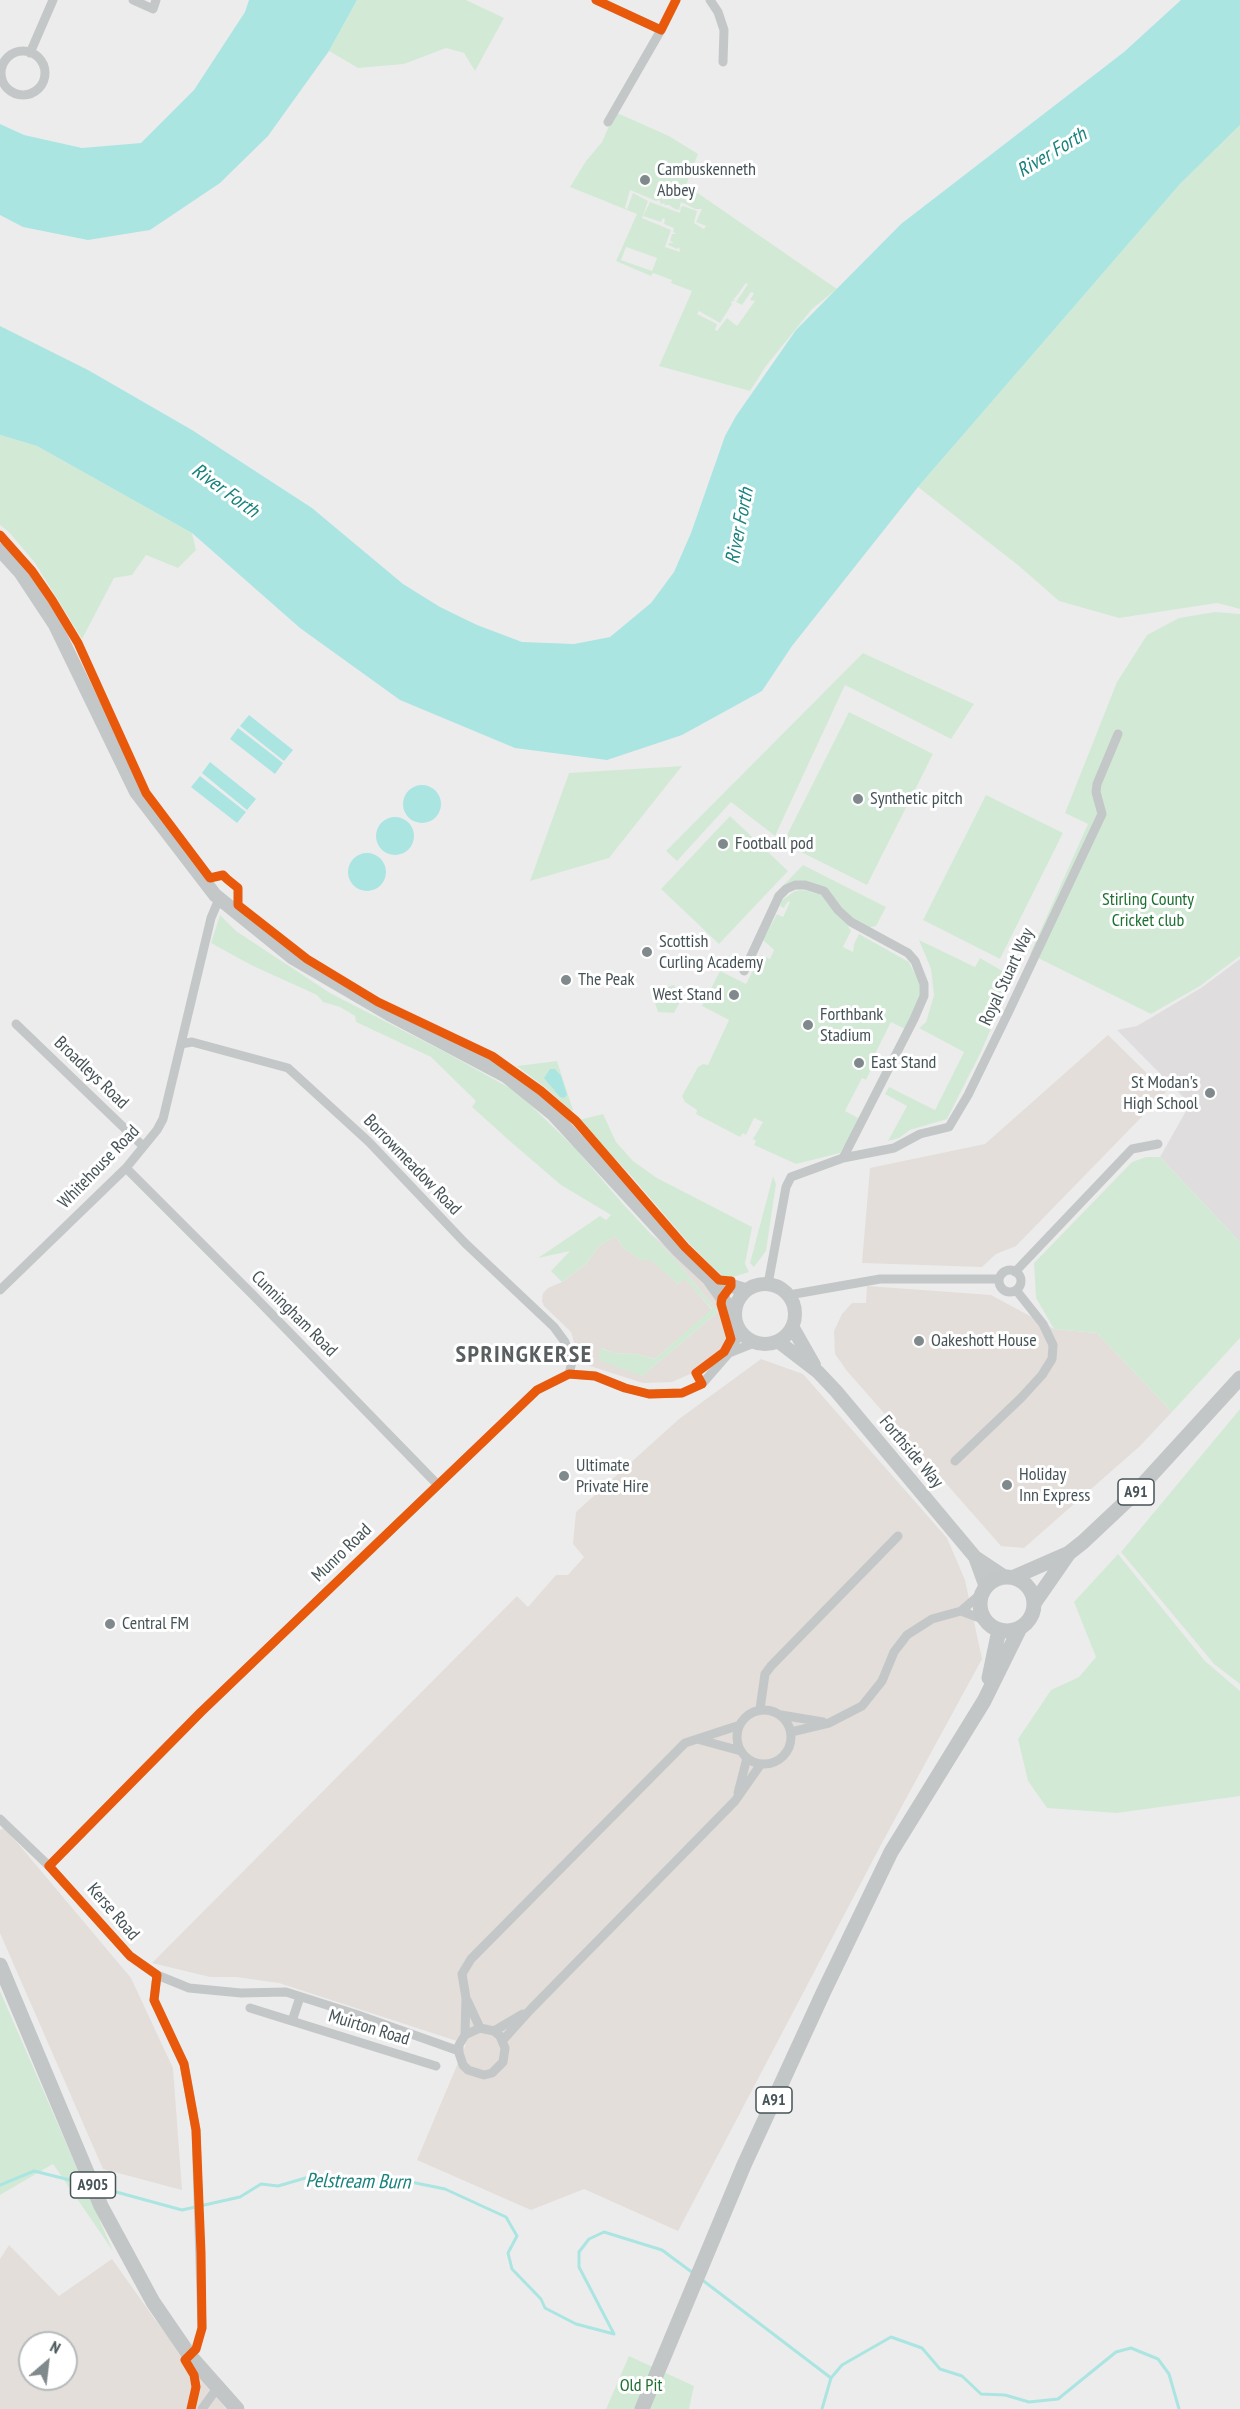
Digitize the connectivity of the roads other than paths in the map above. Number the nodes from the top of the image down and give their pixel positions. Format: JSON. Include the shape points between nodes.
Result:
{"nodes":[{"id":1,"x":52,"y":0,"type":"edge"},
{"id":2,"x":133,"y":0,"type":"edge"},
{"id":3,"x":156,"y":0,"type":"edge"},
{"id":4,"x":596,"y":0,"type":"edge"},
{"id":5,"x":676,"y":0,"type":"edge"},
{"id":6,"x":710,"y":0,"type":"edge"},
{"id":7,"x":661,"y":30,"type":"junction"},
{"id":8,"x":30,"y":52,"type":"junction"},
{"id":9,"x":723,"y":63,"type":"dead end"},
{"id":10,"x":608,"y":122,"type":"dead end"},
{"id":11,"x":0,"y":550,"type":"edge"},
{"id":12,"x":1118,"y":734,"type":"dead end"},
{"id":13,"x":219,"y":899,"type":"junction"},
{"id":14,"x":744,"y":971,"type":"dead end"},
{"id":15,"x":16,"y":1024,"type":"dead end"},
{"id":16,"x":181,"y":1044,"type":"junction"},
{"id":17,"x":1158,"y":1144,"type":"dead end"},
{"id":18,"x":143,"y":1146,"type":"junction"},
{"id":19,"x":843,"y":1158,"type":"junction"},
{"id":20,"x":126,"y":1168,"type":"junction"},
{"id":21,"x":1015,"y":1272,"type":"junction"},
{"id":22,"x":709,"y":1279,"type":"junction"},
{"id":23,"x":999,"y":1279,"type":"junction"},
{"id":24,"x":768,"y":1284,"type":"junction"},
{"id":25,"x":0,"y":1290,"type":"edge"},
{"id":26,"x":746,"y":1290,"type":"junction"},
{"id":27,"x":1016,"y":1290,"type":"junction"},
{"id":28,"x":789,"y":1295,"type":"junction"},
{"id":29,"x":735,"y":1316,"type":"junction"},
{"id":30,"x":793,"y":1328,"type":"junction"},
{"id":31,"x":741,"y":1332,"type":"junction"},
{"id":32,"x":779,"y":1342,"type":"junction"},
{"id":33,"x":754,"y":1343,"type":"junction"},
{"id":34,"x":729,"y":1353,"type":"junction"},
{"id":35,"x":818,"y":1372,"type":"junction"},
{"id":36,"x":569,"y":1374,"type":"junction"},
{"id":37,"x":1240,"y":1378,"type":"edge"},
{"id":38,"x":955,"y":1461,"type":"dead end"},
{"id":39,"x":437,"y":1484,"type":"junction"},
{"id":40,"x":898,"y":1536,"type":"dead end"},
{"id":41,"x":1069,"y":1553,"type":"junction"},
{"id":42,"x":975,"y":1557,"type":"junction"},
{"id":43,"x":1010,"y":1577,"type":"junction"},
{"id":44,"x":984,"y":1590,"type":"junction"},
{"id":45,"x":1035,"y":1602,"type":"junction"},
{"id":46,"x":961,"y":1611,"type":"junction"},
{"id":47,"x":985,"y":1620,"type":"junction"},
{"id":48,"x":1020,"y":1628,"type":"junction"},
{"id":49,"x":999,"y":1630,"type":"junction"},
{"id":50,"x":984,"y":1701,"type":"junction"},
{"id":51,"x":760,"y":1709,"type":"junction"},
{"id":52,"x":781,"y":1715,"type":"junction"},
{"id":53,"x":828,"y":1723,"type":"junction"},
{"id":54,"x":740,"y":1725,"type":"junction"},
{"id":55,"x":791,"y":1732,"type":"junction"},
{"id":56,"x":694,"y":1739,"type":"junction"},
{"id":57,"x":744,"y":1755,"type":"junction"},
{"id":58,"x":760,"y":1764,"type":"junction"},
{"id":59,"x":735,"y":1801,"type":"junction"},
{"id":60,"x":0,"y":1819,"type":"edge"},
{"id":61,"x":50,"y":1866,"type":"junction"},
{"id":62,"x":0,"y":1965,"type":"edge"},
{"id":63,"x":157,"y":1975,"type":"junction"},
{"id":64,"x":300,"y":1997,"type":"junction"},
{"id":65,"x":466,"y":1998,"type":"junction"},
{"id":66,"x":250,"y":2008,"type":"dead end"},
{"id":67,"x":531,"y":2009,"type":"junction"},
{"id":68,"x":292,"y":2021,"type":"junction"},
{"id":69,"x":480,"y":2028,"type":"junction"},
{"id":70,"x":494,"y":2031,"type":"junction"},
{"id":71,"x":465,"y":2035,"type":"junction"},
{"id":72,"x":503,"y":2040,"type":"junction"},
{"id":73,"x":459,"y":2051,"type":"junction"},
{"id":74,"x":436,"y":2066,"type":"dead end"},
{"id":75,"x":202,"y":2328,"type":"dead end"},
{"id":76,"x":218,"y":2387,"type":"junction"},
{"id":77,"x":202,"y":2409,"type":"edge"},
{"id":78,"x":237,"y":2409,"type":"edge"},
{"id":79,"x":642,"y":2409,"type":"edge"}],
"edges":[{"from":1,"to":8,"type":"street"},
{"from":2,"to":3,"type":"street","via":[[153,9]]},
{"from":4,"to":7,"type":"street"},
{"from":5,"to":7,"type":"street"},
{"from":6,"to":9,"type":"street","via":[[724,30]]},
{"from":7,"to":10,"type":"street"},
{"from":8,"to":8,"type":"street","via":[[43,63],[44,82],[35,92],[16,94],[3,81],[3,66],[13,54]]},
{"from":11,"to":13,"type":"street","via":[[20,572],[55,625],[136,792]]},
{"from":12,"to":19,"type":"street","name":"Royal Stuart Way","via":[[1097,784],[1102,814],[968,1095],[949,1127],[920,1134],[894,1148]]},
{"from":13,"to":16,"type":"street","name":"Whitehouse Road"},
{"from":13,"to":22,"type":"street","via":[[293,958],[506,1076],[569,1129]]},
{"from":14,"to":19,"type":"street","via":[[778,896],[795,885],[824,891],[851,922],[908,953],[915,961],[924,996]]},
{"from":15,"to":18,"type":"street","name":"Broadleys Road"},
{"from":16,"to":18,"type":"street","name":"Whitehouse Road","via":[[163,1119]]},
{"from":16,"to":36,"type":"street","name":"Borrowmeadow Road","via":[[192,1042],[288,1068],[369,1142],[465,1243],[554,1327],[572,1362]]},
{"from":17,"to":21,"type":"street","via":[[1132,1149]]},
{"from":18,"to":20,"type":"street","name":"Whitehouse Road"},
{"from":19,"to":24,"type":"street","name":"Royal Stuart Way","via":[[791,1177]]},
{"from":20,"to":25,"type":"street","name":"Whitehouse Road"},
{"from":20,"to":39,"type":"street","name":"Cunningham Road"},
{"from":21,"to":23,"type":"street","via":[[1004,1272]]},
{"from":21,"to":27,"type":"street","via":[[1020,1280]]},
{"from":22,"to":26,"type":"street"},
{"from":22,"to":29,"type":"street"},
{"from":23,"to":27,"type":"street","via":[[1004,1290]]},
{"from":23,"to":28,"type":"street","via":[[880,1279]]},
{"from":24,"to":26,"type":"street"},
{"from":24,"to":28,"type":"street"},
{"from":26,"to":29,"type":"street"},
{"from":27,"to":38,"type":"street","via":[[1053,1345],[1052,1359],[1021,1398]]},
{"from":28,"to":30,"type":"street","via":[[796,1310]]},
{"from":29,"to":31,"type":"street"},
{"from":30,"to":32,"type":"street"},
{"from":30,"to":35,"type":"street","name":"Forthside Way"},
{"from":31,"to":33,"type":"street"},
{"from":31,"to":34,"type":"street"},
{"from":32,"to":33,"type":"street"},
{"from":32,"to":35,"type":"street","name":"Forthside Way"},
{"from":33,"to":34,"type":"street"},
{"from":34,"to":36,"type":"street","via":[[702,1384],[682,1393],[649,1394],[594,1376]]},
{"from":35,"to":42,"type":"street","name":"Forthside Way"},
{"from":36,"to":39,"type":"street","name":"Munro Road","via":[[537,1390]]},
{"from":37,"to":41,"type":"main road","number":"A91","via":[[1134,1494]]},
{"from":39,"to":61,"type":"street","name":"Munro Road","via":[[192,1720]]},
{"from":40,"to":51,"type":"street","via":[[771,1665],[765,1674]]},
{"from":41,"to":43,"type":"main road","number":"A91"},
{"from":41,"to":45,"type":"main road","number":"A91"},
{"from":42,"to":43,"type":"street","name":"Forthside Way"},
{"from":42,"to":44,"type":"street","name":"Forthside Way"},
{"from":43,"to":44,"type":"main road","number":"A91","via":[[994,1580]]},
{"from":43,"to":45,"type":"main road","via":[[1028,1586]]},
{"from":44,"to":46,"type":"street"},
{"from":44,"to":47,"type":"main road","via":[[980,1607]]},
{"from":45,"to":48,"type":"main road","number":"A91","via":[[1030,1619]]},
{"from":46,"to":47,"type":"street"},
{"from":46,"to":53,"type":"street","via":[[932,1619],[907,1635],[894,1652],[882,1681],[862,1706]]},
{"from":47,"to":49,"type":"main road"},
{"from":48,"to":49,"type":"main road","via":[[1010,1632]]},
{"from":48,"to":50,"type":"main road","number":"A91"},
{"from":49,"to":50,"type":"main road","number":"A91"},
{"from":50,"to":79,"type":"main road","number":"A91","via":[[891,1852],[744,2165]]},
{"from":51,"to":52,"type":"street"},
{"from":51,"to":54,"type":"street"},
{"from":52,"to":53,"type":"street"},
{"from":52,"to":55,"type":"street"},
{"from":53,"to":55,"type":"street"},
{"from":54,"to":56,"type":"street"},
{"from":54,"to":57,"type":"street","via":[[737,1734]]},
{"from":55,"to":58,"type":"street","via":[[786,1754],[777,1761]]},
{"from":56,"to":57,"type":"street"},
{"from":56,"to":65,"type":"street","via":[[685,1743],[471,1959],[462,1974]]},
{"from":57,"to":58,"type":"street"},
{"from":57,"to":59,"type":"street"},
{"from":58,"to":59,"type":"street"},
{"from":59,"to":67,"type":"street"},
{"from":60,"to":61,"type":"street","name":"Kerse Road"},
{"from":61,"to":63,"type":"street","name":"Kerse Road","via":[[130,1956]]},
{"from":62,"to":76,"type":"main road","number":"A905","via":[[101,2206],[153,2302],[190,2356]]},
{"from":63,"to":64,"type":"street","name":"Kerse Road","via":[[189,1988],[241,1993],[274,1991]]},
{"from":63,"to":75,"type":"street","via":[[154,2000],[184,2064],[196,2130]]},
{"from":64,"to":68,"type":"street"},
{"from":64,"to":73,"type":"street","name":"Kerse Road"},
{"from":65,"to":69,"type":"street"},
{"from":65,"to":71,"type":"street"},
{"from":66,"to":68,"type":"street","name":"Muirton Road"},
{"from":67,"to":70,"type":"street"},
{"from":67,"to":72,"type":"street"},
{"from":68,"to":74,"type":"street","name":"Muirton Road"},
{"from":69,"to":70,"type":"street"},
{"from":69,"to":71,"type":"street"},
{"from":70,"to":72,"type":"street"},
{"from":71,"to":73,"type":"street"},
{"from":72,"to":73,"type":"street","via":[[503,2062],[492,2073],[475,2074],[468,2070]]},
{"from":76,"to":77,"type":"street"},
{"from":76,"to":78,"type":"main road","number":"A905"}]}
